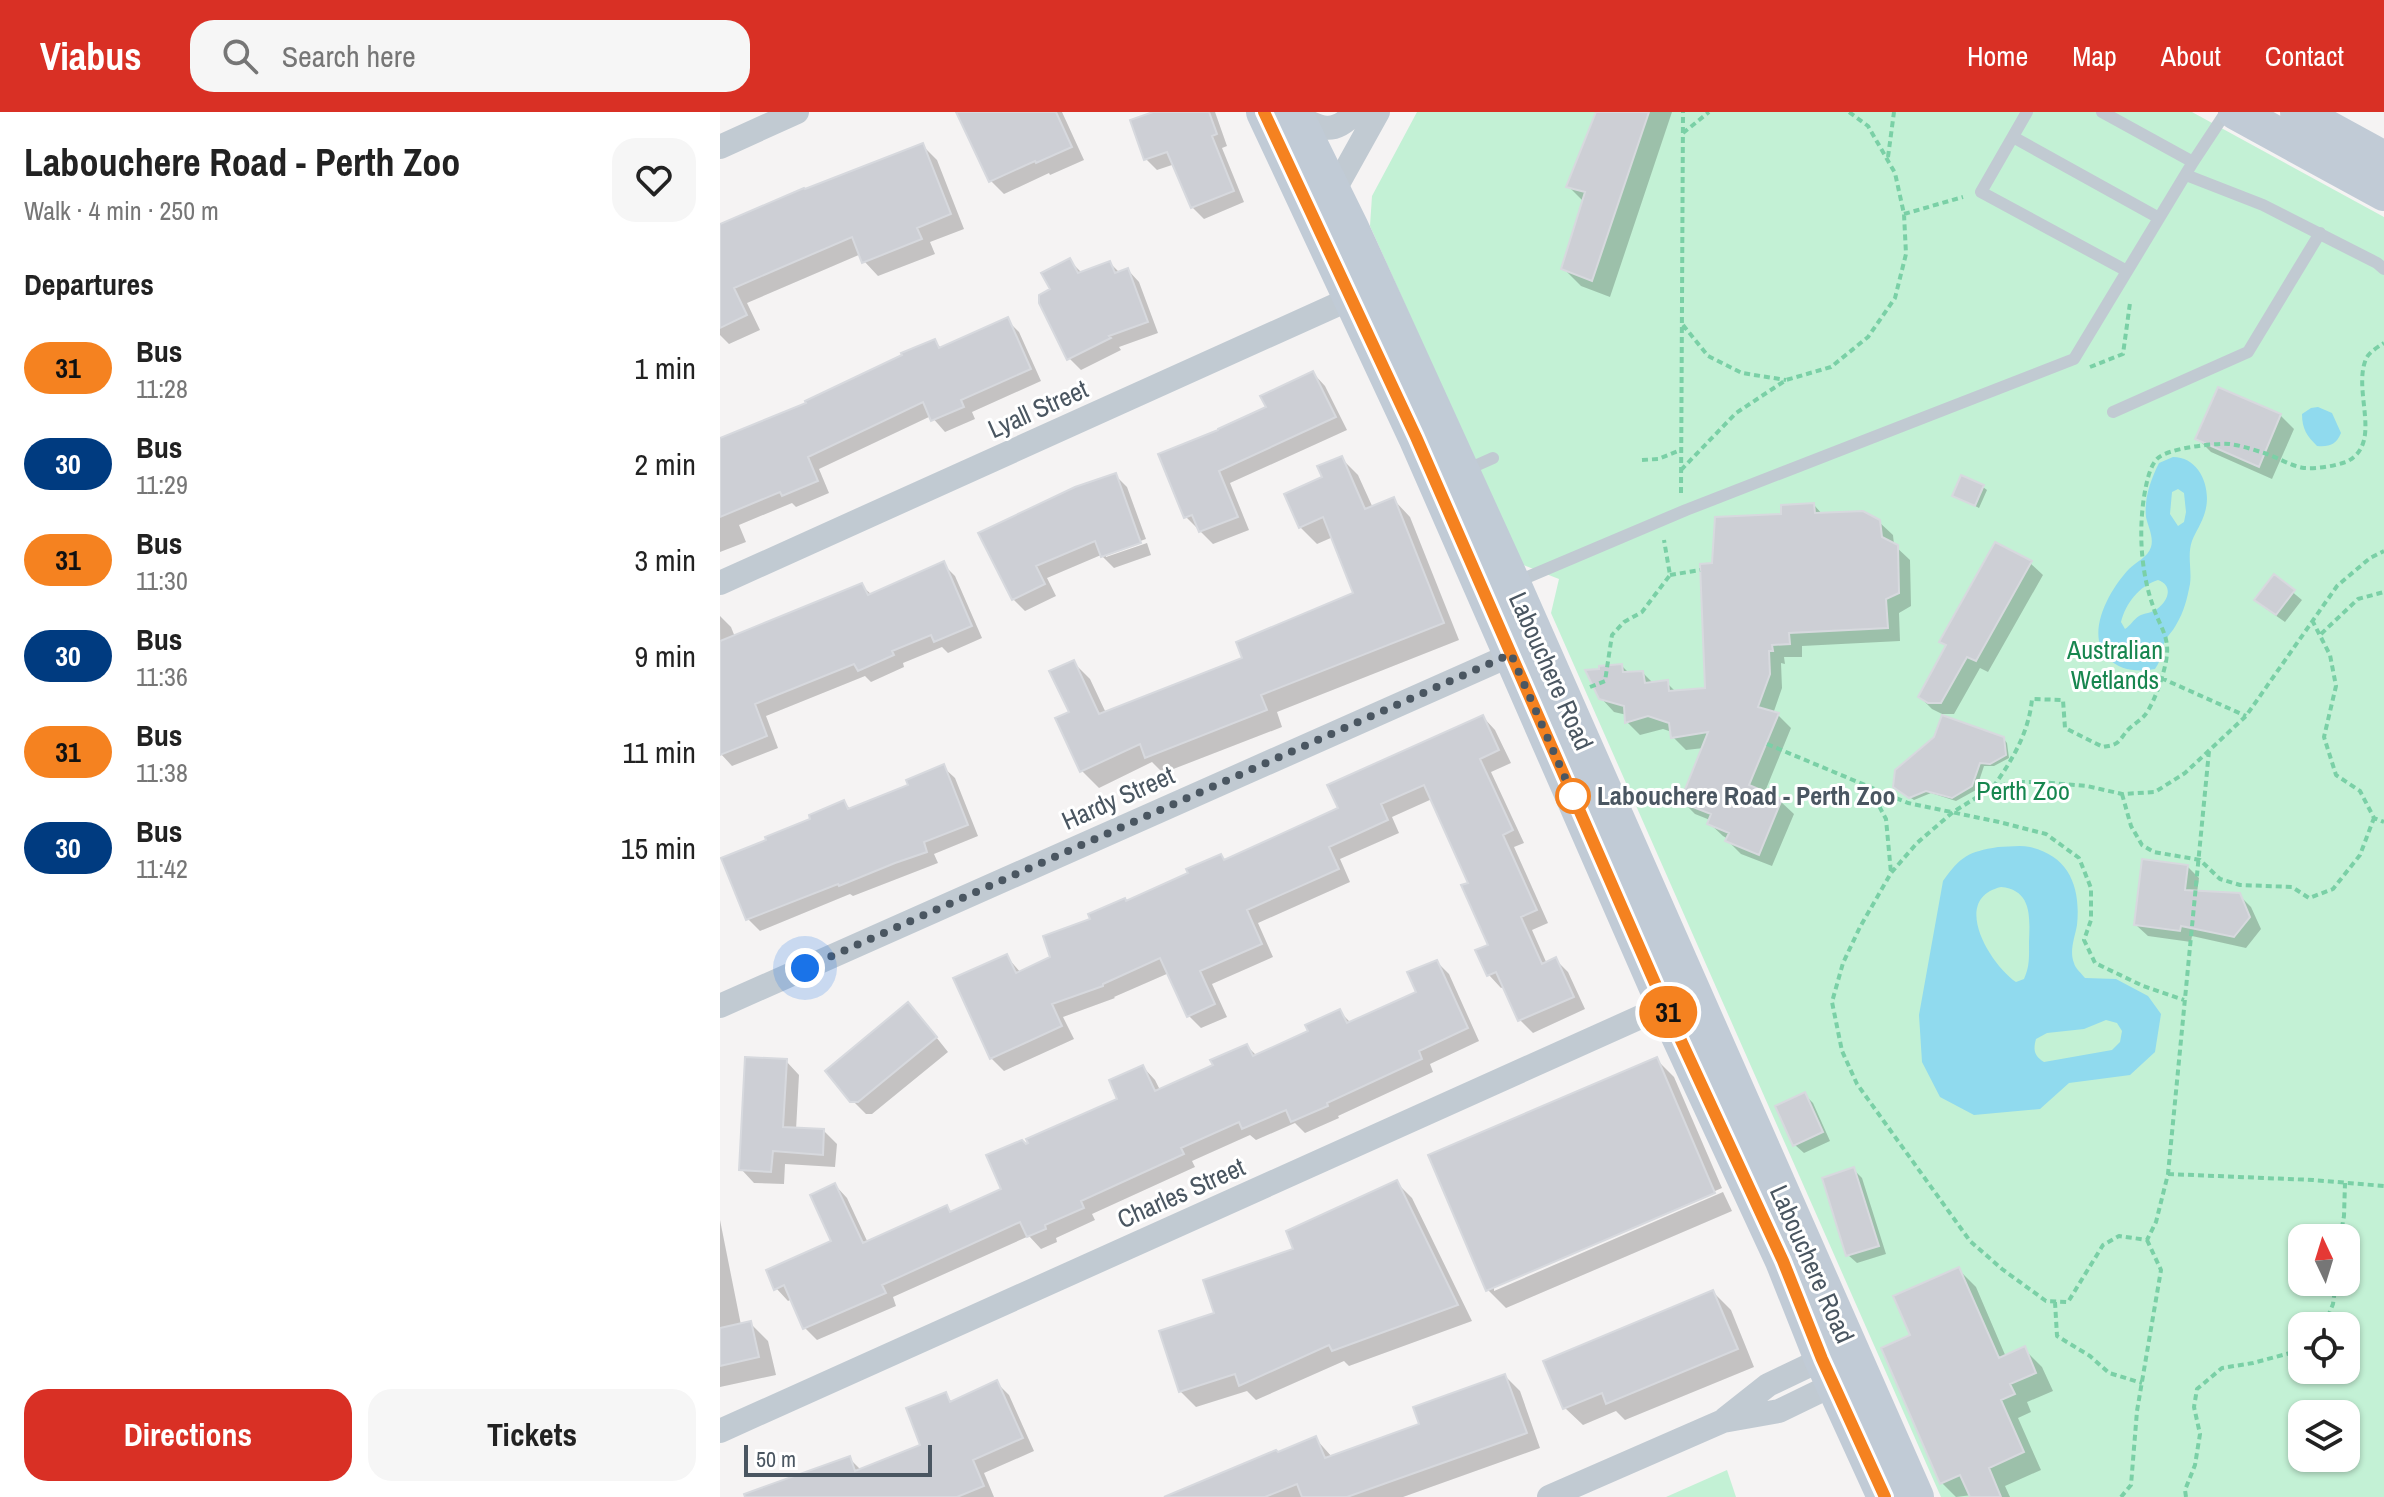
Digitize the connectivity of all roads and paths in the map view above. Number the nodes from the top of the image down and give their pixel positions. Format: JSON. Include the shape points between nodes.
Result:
{"nodes":[{"id":1,"x":797,"y":112,"type":"edge"},
{"id":2,"x":1355,"y":112,"type":"edge"},
{"id":3,"x":1378,"y":112,"type":"edge"},
{"id":4,"x":1683,"y":112,"type":"edge"},
{"id":5,"x":1709,"y":112,"type":"edge"},
{"id":6,"x":1849,"y":112,"type":"edge"},
{"id":7,"x":1894,"y":112,"type":"edge"},
{"id":8,"x":2027,"y":112,"type":"edge"},
{"id":9,"x":2102,"y":112,"type":"edge"},
{"id":10,"x":2226,"y":112,"type":"edge"},
{"id":11,"x":2236,"y":112,"type":"edge"},
{"id":12,"x":2298,"y":112,"type":"edge"},
{"id":13,"x":1284,"y":113,"type":"edge"},
{"id":14,"x":1683,"y":134,"type":"junction"},
{"id":15,"x":2013,"y":137,"type":"junction"},
{"id":16,"x":720,"y":147,"type":"edge"},
{"id":17,"x":2384,"y":159,"type":"edge"},
{"id":18,"x":1887,"y":160,"type":"junction"},
{"id":19,"x":2193,"y":162,"type":"junction"},
{"id":20,"x":1318,"y":173,"type":"junction"},
{"id":21,"x":2186,"y":175,"type":"junction"},
{"id":22,"x":1981,"y":192,"type":"junction"},
{"id":23,"x":2384,"y":193,"type":"edge"},
{"id":24,"x":1904,"y":214,"type":"junction"},
{"id":25,"x":2159,"y":218,"type":"junction"},
{"id":26,"x":2320,"y":233,"type":"junction"},
{"id":27,"x":2382,"y":266,"type":"edge"},
{"id":28,"x":2127,"y":271,"type":"junction"},
{"id":29,"x":1364,"y":292,"type":"junction"},
{"id":30,"x":2114,"y":293,"type":"junction"},
{"id":31,"x":1682,"y":323,"type":"junction"},
{"id":32,"x":2384,"y":343,"type":"edge"},
{"id":33,"x":2078,"y":371,"type":"dead end"},
{"id":34,"x":1786,"y":380,"type":"junction"},
{"id":35,"x":2113,"y":412,"type":"dead end"},
{"id":36,"x":1681,"y":450,"type":"junction"},
{"id":37,"x":1642,"y":460,"type":"dead end"},
{"id":38,"x":1681,"y":470,"type":"junction"},
{"id":39,"x":1686,"y":510,"type":"junction"},
{"id":40,"x":2384,"y":551,"type":"edge"},
{"id":41,"x":1700,"y":570,"type":"dead end"},
{"id":42,"x":1670,"y":575,"type":"junction"},
{"id":43,"x":720,"y":583,"type":"edge"},
{"id":44,"x":1513,"y":584,"type":"junction"},
{"id":45,"x":2384,"y":592,"type":"edge"},
{"id":46,"x":2312,"y":620,"type":"junction"},
{"id":47,"x":2321,"y":634,"type":"junction"},
{"id":48,"x":1525,"y":648,"type":"junction"},
{"id":49,"x":2161,"y":678,"type":"junction"},
{"id":50,"x":1581,"y":692,"type":"dead end"},
{"id":51,"x":2246,"y":716,"type":"junction"},
{"id":52,"x":1767,"y":744,"type":"dead end"},
{"id":53,"x":2209,"y":751,"type":"junction"},
{"id":54,"x":1992,"y":788,"type":"junction"},
{"id":55,"x":1870,"y":789,"type":"junction"},
{"id":56,"x":2122,"y":794,"type":"junction"},
{"id":57,"x":1953,"y":812,"type":"junction"},
{"id":58,"x":2374,"y":818,"type":"junction"},
{"id":59,"x":2384,"y":822,"type":"edge"},
{"id":60,"x":2200,"y":860,"type":"junction"},
{"id":61,"x":1891,"y":873,"type":"junction"},
{"id":62,"x":2184,"y":1000,"type":"junction"},
{"id":63,"x":720,"y":1006,"type":"edge"},
{"id":64,"x":1665,"y":1006,"type":"junction"},
{"id":65,"x":2168,"y":1174,"type":"junction"},
{"id":66,"x":2345,"y":1183,"type":"junction"},
{"id":67,"x":2384,"y":1186,"type":"edge"},
{"id":68,"x":2343,"y":1224,"type":"edge"},
{"id":69,"x":2147,"y":1240,"type":"junction"},
{"id":70,"x":2055,"y":1302,"type":"junction"},
{"id":71,"x":2288,"y":1354,"type":"edge"},
{"id":72,"x":1841,"y":1365,"type":"junction"},
{"id":73,"x":2142,"y":1383,"type":"junction"},
{"id":74,"x":720,"y":1431,"type":"edge"},
{"id":75,"x":1549,"y":1497,"type":"edge"},
{"id":76,"x":1885,"y":1497,"type":"edge"},
{"id":77,"x":1916,"y":1497,"type":"edge"},
{"id":78,"x":2121,"y":1497,"type":"edge"},
{"id":79,"x":2186,"y":1497,"type":"edge"}],
"edges":[{"from":1,"to":16,"type":"street"},
{"from":2,"to":20,"type":"street"},
{"from":3,"to":20,"type":"street"},
{"from":4,"to":14,"type":"path"},
{"from":5,"to":14,"type":"path"},
{"from":6,"to":18,"type":"path","via":[[1868,126]]},
{"from":7,"to":18,"type":"path"},
{"from":8,"to":15,"type":"lane"},
{"from":9,"to":19,"type":"lane"},
{"from":10,"to":19,"type":"lane"},
{"from":11,"to":23,"type":"main road"},
{"from":12,"to":17,"type":"main road"},
{"from":13,"to":20,"type":"main road","name":"Labouchere Road"},
{"from":14,"to":31,"type":"path"},
{"from":15,"to":22,"type":"lane"},
{"from":15,"to":25,"type":"lane"},
{"from":18,"to":24,"type":"path"},
{"from":19,"to":21,"type":"lane"},
{"from":20,"to":29,"type":"main road","name":"Labouchere Road"},
{"from":21,"to":25,"type":"lane"},
{"from":21,"to":26,"type":"lane"},
{"from":22,"to":24,"type":"path"},
{"from":22,"to":28,"type":"lane"},
{"from":24,"to":34,"type":"path","via":[[1906,254],[1895,298],[1868,337],[1831,367]]},
{"from":25,"to":28,"type":"lane"},
{"from":26,"to":27,"type":"lane"},
{"from":26,"to":35,"type":"lane","via":[[2248,352]]},
{"from":28,"to":30,"type":"lane"},
{"from":29,"to":43,"type":"street","name":"Lyall Street"},
{"from":29,"to":44,"type":"main road","name":"Labouchere Road","via":[[1478,465]]},
{"from":29,"to":48,"type":"main road","name":"Labouchere Road","via":[[1416,437]]},
{"from":30,"to":33,"type":"path","via":[[2131,302],[2123,354]]},
{"from":30,"to":39,"type":"lane","via":[[2074,359]]},
{"from":31,"to":34,"type":"path","via":[[1708,356],[1742,373]]},
{"from":31,"to":36,"type":"path"},
{"from":32,"to":49,"type":"path","via":[[2366,358],[2363,375],[2369,444],[2348,462],[2303,468],[2228,444],[2171,451],[2152,466],[2143,508],[2142,551],[2153,607],[2168,645]]},
{"from":34,"to":38,"type":"path","via":[[1736,413]]},
{"from":36,"to":37,"type":"path"},
{"from":36,"to":38,"type":"path"},
{"from":38,"to":39,"type":"path"},
{"from":39,"to":42,"type":"path","via":[[1689,518],[1662,529]]},
{"from":39,"to":44,"type":"lane"},
{"from":40,"to":46,"type":"path","via":[[2337,586]]},
{"from":41,"to":42,"type":"path"},
{"from":42,"to":50,"type":"path","via":[[1642,612],[1612,635],[1605,681]]},
{"from":44,"to":48,"type":"main road","name":"Labouchere Road"},
{"from":45,"to":47,"type":"path","via":[[2358,599]]},
{"from":46,"to":47,"type":"path"},
{"from":46,"to":51,"type":"path"},
{"from":47,"to":58,"type":"path","via":[[2336,686],[2324,737],[2336,775],[2360,791]]},
{"from":48,"to":63,"type":"street","name":"Hardy Street"},
{"from":48,"to":64,"type":"main road","name":"Labouchere Road"},
{"from":48,"to":72,"type":"main road","name":"Labouchere Road"},
{"from":49,"to":51,"type":"path"},
{"from":49,"to":54,"type":"path","via":[[2145,716],[2117,743],[2103,747],[2065,728],[2063,700],[2032,699],[2030,718],[2011,763]]},
{"from":51,"to":53,"type":"path"},
{"from":52,"to":55,"type":"path"},
{"from":53,"to":56,"type":"path","via":[[2155,792]]},
{"from":53,"to":60,"type":"path"},
{"from":54,"to":56,"type":"path","via":[[2039,782]]},
{"from":54,"to":57,"type":"path"},
{"from":55,"to":57,"type":"path"},
{"from":55,"to":61,"type":"path","via":[[1886,819]]},
{"from":56,"to":60,"type":"path","via":[[2142,845]]},
{"from":57,"to":61,"type":"path"},
{"from":57,"to":62,"type":"path","via":[[2046,834],[2079,858],[2091,888],[2091,920],[2084,940],[2095,963]]},
{"from":58,"to":59,"type":"path"},
{"from":58,"to":60,"type":"path","via":[[2360,855],[2333,889],[2309,898],[2292,887],[2220,879]]},
{"from":60,"to":62,"type":"path"},
{"from":61,"to":70,"type":"path","via":[[1843,963],[1832,1002],[1842,1051],[1857,1084],[1970,1241],[2046,1301]]},
{"from":62,"to":65,"type":"path"},
{"from":64,"to":72,"type":"main road","name":"Labouchere Road","via":[[1783,1261]]},
{"from":64,"to":74,"type":"street","name":"Charles Street"},
{"from":65,"to":66,"type":"path"},
{"from":65,"to":69,"type":"path"},
{"from":66,"to":67,"type":"path"},
{"from":66,"to":68,"type":"path"},
{"from":69,"to":70,"type":"path","via":[[2119,1236],[2103,1245],[2068,1302]]},
{"from":69,"to":73,"type":"path","via":[[2161,1270]]},
{"from":70,"to":73,"type":"path","via":[[2057,1336],[2109,1373]]},
{"from":71,"to":79,"type":"path","via":[[2222,1368],[2197,1389],[2194,1407],[2200,1434]]},
{"from":72,"to":75,"type":"street","via":[[1779,1411],[1723,1421]]},
{"from":72,"to":76,"type":"main road","name":"Labouchere Road"},
{"from":72,"to":77,"type":"main road","name":"Labouchere Road"},
{"from":73,"to":78,"type":"path","via":[[2131,1485]]}]}
